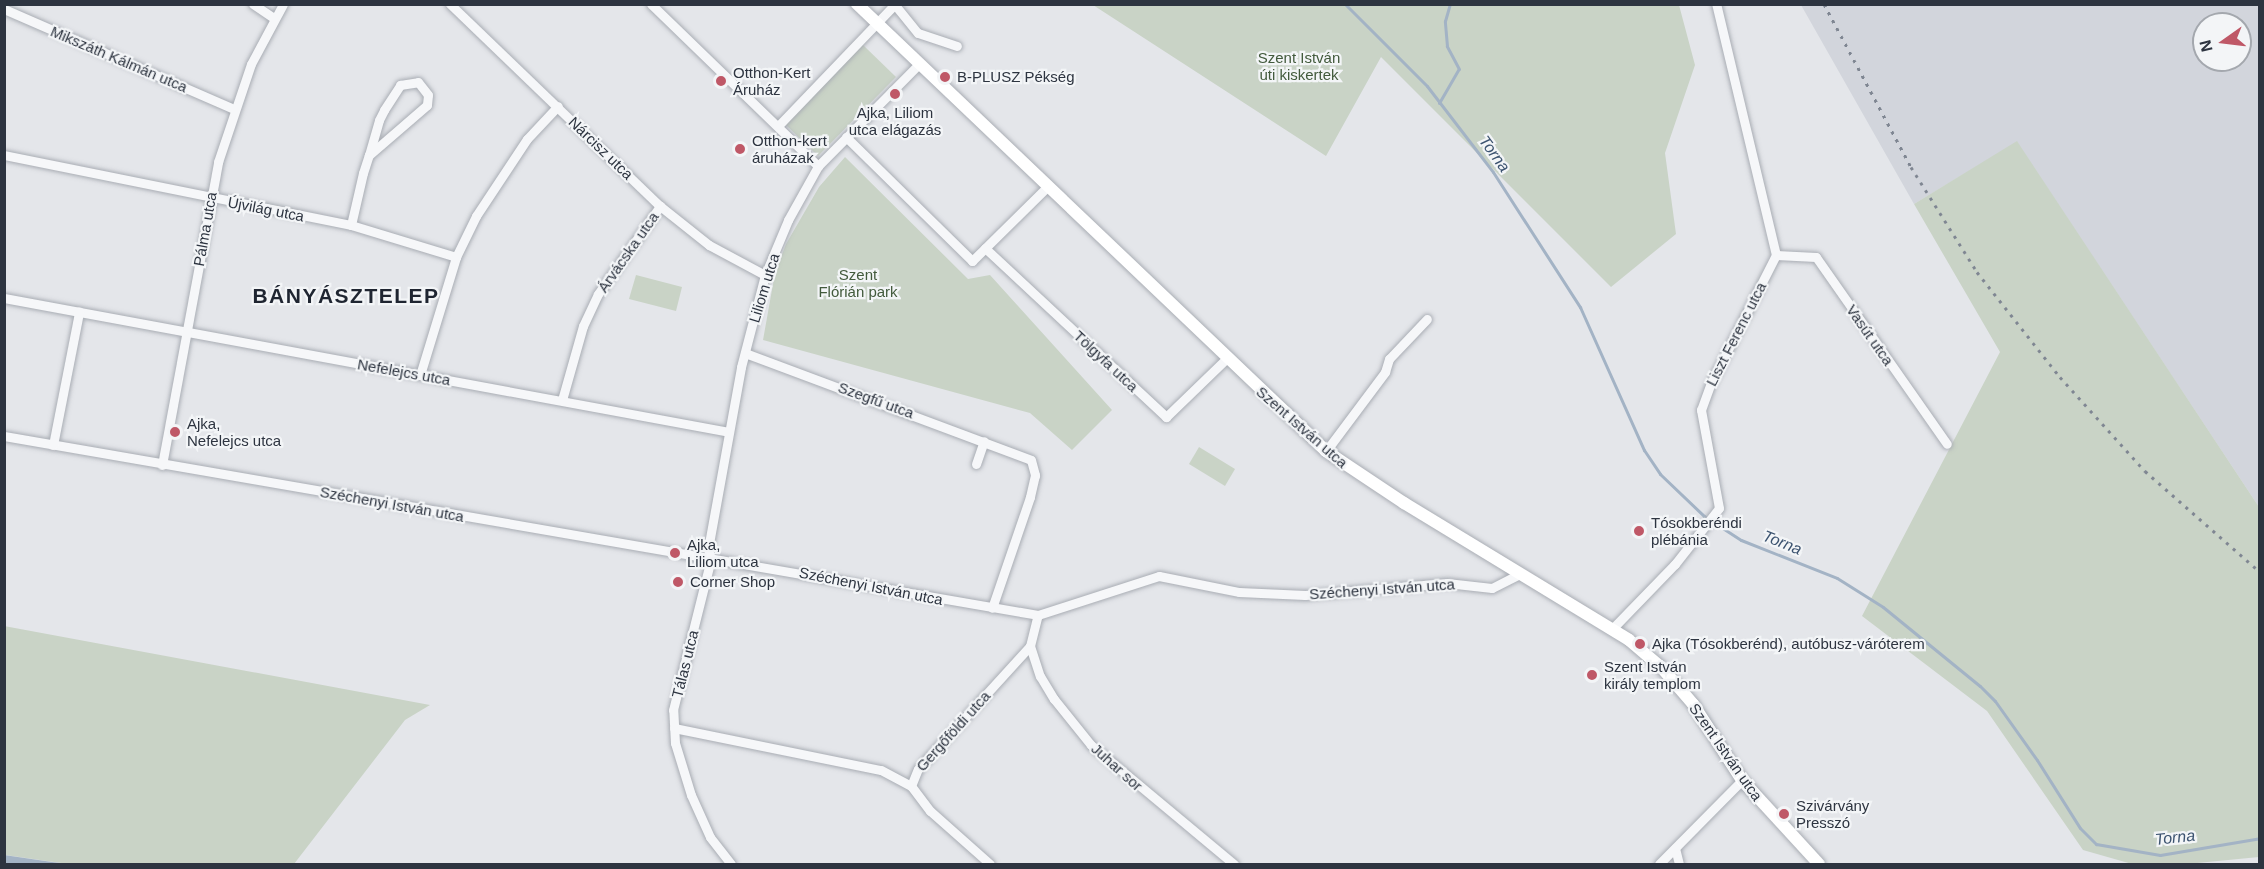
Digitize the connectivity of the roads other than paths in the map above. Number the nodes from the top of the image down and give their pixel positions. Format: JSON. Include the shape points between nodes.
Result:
{"nodes":[{"id":1,"x":253,"y":4,"type":"edge"},
{"id":2,"x":283,"y":4,"type":"edge"},
{"id":3,"x":450,"y":4,"type":"edge"},
{"id":4,"x":651,"y":4,"type":"edge"},
{"id":5,"x":856,"y":4,"type":"edge"},
{"id":6,"x":1716,"y":4,"type":"edge"},
{"id":7,"x":895,"y":5,"type":"edge"},
{"id":8,"x":4,"y":9,"type":"edge"},
{"id":9,"x":274,"y":18,"type":"junction"},
{"id":10,"x":877,"y":24,"type":"junction"},
{"id":11,"x":957,"y":46,"type":"dead end"},
{"id":12,"x":919,"y":64,"type":"junction"},
{"id":13,"x":558,"y":106,"type":"junction"},
{"id":14,"x":234,"y":109,"type":"junction"},
{"id":15,"x":778,"y":126,"type":"junction"},
{"id":16,"x":846,"y":137,"type":"junction"},
{"id":17,"x":4,"y":154,"type":"edge"},
{"id":18,"x":369,"y":156,"type":"junction"},
{"id":19,"x":818,"y":165,"type":"junction"},
{"id":20,"x":1047,"y":187,"type":"junction"},
{"id":21,"x":209,"y":199,"type":"junction"},
{"id":22,"x":660,"y":206,"type":"junction"},
{"id":23,"x":351,"y":225,"type":"junction"},
{"id":24,"x":985,"y":248,"type":"junction"},
{"id":25,"x":1776,"y":255,"type":"junction"},
{"id":26,"x":456,"y":257,"type":"junction"},
{"id":27,"x":765,"y":275,"type":"junction"},
{"id":28,"x":4,"y":298,"type":"edge"},
{"id":29,"x":79,"y":312,"type":"junction"},
{"id":30,"x":1427,"y":319,"type":"dead end"},
{"id":31,"x":187,"y":332,"type":"junction"},
{"id":32,"x":745,"y":353,"type":"junction"},
{"id":33,"x":1226,"y":358,"type":"junction"},
{"id":34,"x":420,"y":375,"type":"junction"},
{"id":35,"x":562,"y":400,"type":"junction"},
{"id":36,"x":729,"y":432,"type":"junction"},
{"id":37,"x":4,"y":436,"type":"edge"},
{"id":38,"x":984,"y":441,"type":"junction"},
{"id":39,"x":1947,"y":444,"type":"dead end"},
{"id":40,"x":53,"y":445,"type":"junction"},
{"id":41,"x":1326,"y":451,"type":"junction"},
{"id":42,"x":976,"y":464,"type":"dead end"},
{"id":43,"x":162,"y":465,"type":"junction"},
{"id":44,"x":711,"y":560,"type":"junction"},
{"id":45,"x":1519,"y":574,"type":"junction"},
{"id":46,"x":992,"y":608,"type":"junction"},
{"id":47,"x":1038,"y":615,"type":"junction"},
{"id":48,"x":1611,"y":630,"type":"junction"},
{"id":49,"x":1030,"y":646,"type":"junction"},
{"id":50,"x":674,"y":728,"type":"junction"},
{"id":51,"x":1742,"y":780,"type":"junction"},
{"id":52,"x":911,"y":786,"type":"junction"},
{"id":53,"x":1675,"y":848,"type":"junction"},
{"id":54,"x":731,"y":864,"type":"edge"},
{"id":55,"x":990,"y":864,"type":"edge"},
{"id":56,"x":1234,"y":864,"type":"edge"},
{"id":57,"x":1659,"y":864,"type":"edge"},
{"id":58,"x":1679,"y":864,"type":"edge"},
{"id":59,"x":1819,"y":864,"type":"edge"}],
"edges":[{"from":1,"to":9,"type":"street"},
{"from":2,"to":9,"type":"street","name":"Pálma utca"},
{"from":3,"to":13,"type":"street","name":"Nárcisz utca"},
{"from":4,"to":15,"type":"street"},
{"from":5,"to":10,"type":"main road","name":"Szent István utca"},
{"from":6,"to":25,"type":"street"},
{"from":7,"to":10,"type":"street"},
{"from":7,"to":11,"type":"street","via":[[918,33]]},
{"from":8,"to":14,"type":"street","name":"Mikszáth Kálmán utca"},
{"from":9,"to":14,"type":"street","name":"Pálma utca"},
{"from":10,"to":12,"type":"main road","name":"Szent István utca"},
{"from":10,"to":15,"type":"street"},
{"from":12,"to":16,"type":"street","name":"Liliom utca"},
{"from":12,"to":20,"type":"main road","name":"Szent István utca"},
{"from":13,"to":22,"type":"street","name":"Nárcisz utca"},
{"from":13,"to":26,"type":"street","via":[[501,173]]},
{"from":14,"to":21,"type":"street","name":"Pálma utca"},
{"from":15,"to":19,"type":"street"},
{"from":16,"to":19,"type":"street","name":"Liliom utca"},
{"from":16,"to":24,"type":"street","via":[[972,261]]},
{"from":17,"to":21,"type":"street","name":"Újvilág utca"},
{"from":18,"to":18,"type":"street","via":[[380,120],[400,86],[418,82],[428,95],[427,105]]},
{"from":18,"to":23,"type":"street"},
{"from":19,"to":27,"type":"street","name":"Liliom utca","via":[[788,220]]},
{"from":20,"to":24,"type":"street"},
{"from":20,"to":33,"type":"main road","name":"Szent István utca"},
{"from":21,"to":23,"type":"street","name":"Újvilág utca"},
{"from":21,"to":31,"type":"street","name":"Pálma utca"},
{"from":22,"to":27,"type":"street","name":"Nárcisz utca","via":[[710,245]]},
{"from":22,"to":35,"type":"street","name":"Árvácska utca","via":[[598,294],[579,337]]},
{"from":23,"to":26,"type":"street","name":"Újvilág utca","via":[[404,238]]},
{"from":24,"to":33,"type":"street","name":"Tölgyfa utca","via":[[1166,417]]},
{"from":25,"to":39,"type":"street","name":"Vasút utca","via":[[1816,257]]},
{"from":25,"to":48,"type":"street","name":"Liszt Ferenc utca","via":[[1711,382],[1701,410],[1719,508],[1701,533]]},
{"from":26,"to":34,"type":"street"},
{"from":27,"to":32,"type":"street","name":"Liliom utca"},
{"from":28,"to":29,"type":"street","name":"Nefelejcs utca"},
{"from":29,"to":31,"type":"street","name":"Nefelejcs utca"},
{"from":29,"to":40,"type":"street"},
{"from":30,"to":41,"type":"street","via":[[1389,359],[1384,372]]},
{"from":31,"to":34,"type":"street","name":"Nefelejcs utca"},
{"from":31,"to":43,"type":"street","name":"Pálma utca"},
{"from":32,"to":36,"type":"street","name":"Liliom utca"},
{"from":32,"to":38,"type":"street","name":"Szegfű utca"},
{"from":33,"to":41,"type":"main road","name":"Szent István utca"},
{"from":34,"to":35,"type":"street","name":"Nefelejcs utca"},
{"from":35,"to":36,"type":"street","name":"Nefelejcs utca"},
{"from":36,"to":44,"type":"street","name":"Liliom utca","via":[[708,549]]},
{"from":37,"to":40,"type":"street","name":"Széchenyi István utca"},
{"from":38,"to":42,"type":"street"},
{"from":38,"to":46,"type":"street","name":"Szegfű utca","via":[[1024,455],[1035,467],[1030,497]]},
{"from":40,"to":43,"type":"street","name":"Széchenyi István utca"},
{"from":41,"to":45,"type":"main road","name":"Szent István utca"},
{"from":43,"to":44,"type":"street","name":"Széchenyi István utca"},
{"from":44,"to":46,"type":"street","name":"Széchenyi István utca","via":[[726,559]]},
{"from":44,"to":50,"type":"street","name":"Tálas utca","via":[[673,710]]},
{"from":45,"to":47,"type":"street","name":"Széchenyi István utca","via":[[1492,588],[1447,583],[1305,595],[1239,592],[1159,576]]},
{"from":45,"to":48,"type":"main road","name":"Szent István utca"},
{"from":46,"to":47,"type":"street","name":"Széchenyi István utca"},
{"from":47,"to":49,"type":"street","name":"Gergőföldi utca"},
{"from":48,"to":51,"type":"main road","name":"Szent István utca","via":[[1642,650],[1677,684]]},
{"from":49,"to":52,"type":"street","name":"Gergőföldi utca","via":[[918,769]]},
{"from":49,"to":56,"type":"street","name":"Juhar sor","via":[[1040,676],[1091,745]]},
{"from":50,"to":52,"type":"street","via":[[881,770]]},
{"from":50,"to":54,"type":"street","name":"Tálas utca","via":[[691,795],[710,837]]},
{"from":51,"to":53,"type":"street"},
{"from":51,"to":59,"type":"main road","name":"Szent István utca"},
{"from":52,"to":55,"type":"street","name":"Gergőföldi utca","via":[[930,811]]},
{"from":53,"to":57,"type":"street"},
{"from":53,"to":58,"type":"street"}]}
